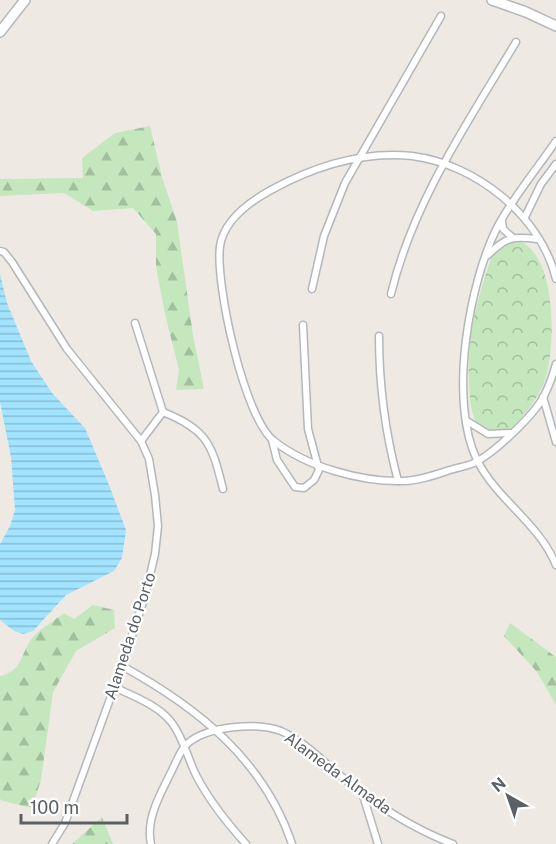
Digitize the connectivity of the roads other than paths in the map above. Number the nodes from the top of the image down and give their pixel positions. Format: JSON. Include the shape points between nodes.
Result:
{"nodes":[{"id":1,"x":25,"y":0,"type":"edge"},
{"id":2,"x":492,"y":0,"type":"edge"},
{"id":3,"x":441,"y":16,"type":"dead end"},
{"id":4,"x":556,"y":26,"type":"edge"},
{"id":5,"x":0,"y":32,"type":"edge"},
{"id":6,"x":516,"y":42,"type":"dead end"},
{"id":7,"x":556,"y":141,"type":"edge"},
{"id":8,"x":359,"y":158,"type":"junction"},
{"id":9,"x":443,"y":164,"type":"junction"},
{"id":10,"x":556,"y":164,"type":"edge"},
{"id":11,"x":511,"y":204,"type":"junction"},
{"id":12,"x":525,"y":217,"type":"junction"},
{"id":13,"x":502,"y":220,"type":"junction"},
{"id":14,"x":512,"y":237,"type":"junction"},
{"id":15,"x":537,"y":239,"type":"junction"},
{"id":16,"x":0,"y":251,"type":"edge"},
{"id":17,"x":486,"y":258,"type":"junction"},
{"id":18,"x":556,"y":275,"type":"edge"},
{"id":19,"x":312,"y":290,"type":"dead end"},
{"id":20,"x":391,"y":294,"type":"dead end"},
{"id":21,"x":135,"y":323,"type":"dead end"},
{"id":22,"x":303,"y":325,"type":"dead end"},
{"id":23,"x":379,"y":336,"type":"dead end"},
{"id":24,"x":556,"y":364,"type":"edge"},
{"id":25,"x":543,"y":397,"type":"junction"},
{"id":26,"x":163,"y":412,"type":"junction"},
{"id":27,"x":467,"y":421,"type":"junction"},
{"id":28,"x":513,"y":433,"type":"junction"},
{"id":29,"x":272,"y":440,"type":"junction"},
{"id":30,"x":141,"y":441,"type":"junction"},
{"id":31,"x":556,"y":442,"type":"edge"},
{"id":32,"x":478,"y":461,"type":"junction"},
{"id":33,"x":318,"y":465,"type":"junction"},
{"id":34,"x":398,"y":481,"type":"junction"},
{"id":35,"x":223,"y":489,"type":"dead end"},
{"id":36,"x":556,"y":565,"type":"edge"},
{"id":37,"x":122,"y":666,"type":"junction"},
{"id":38,"x":114,"y":687,"type":"junction"},
{"id":39,"x":217,"y":730,"type":"junction"},
{"id":40,"x":184,"y":747,"type":"junction"},
{"id":41,"x":361,"y":792,"type":"junction"},
{"id":42,"x":52,"y":844,"type":"edge"},
{"id":43,"x":152,"y":844,"type":"edge"},
{"id":44,"x":246,"y":844,"type":"edge"},
{"id":45,"x":292,"y":844,"type":"edge"},
{"id":46,"x":378,"y":844,"type":"edge"},
{"id":47,"x":453,"y":844,"type":"edge"}],
"edges":[{"from":1,"to":5,"type":"street"},
{"from":2,"to":4,"type":"street"},
{"from":3,"to":8,"type":"street"},
{"from":6,"to":9,"type":"street"},
{"from":7,"to":11,"type":"street"},
{"from":8,"to":9,"type":"street","via":[[412,156]]},
{"from":8,"to":19,"type":"street","via":[[324,236]]},
{"from":8,"to":29,"type":"street","via":[[314,170],[255,199],[225,229],[220,242],[219,275],[226,318],[244,384]]},
{"from":9,"to":11,"type":"street","via":[[465,172]]},
{"from":9,"to":20,"type":"street","via":[[411,231]]},
{"from":10,"to":12,"type":"street"},
{"from":11,"to":12,"type":"street"},
{"from":11,"to":13,"type":"street"},
{"from":12,"to":15,"type":"street"},
{"from":13,"to":14,"type":"street","via":[[503,229]]},
{"from":13,"to":17,"type":"street"},
{"from":14,"to":15,"type":"street"},
{"from":14,"to":17,"type":"street"},
{"from":15,"to":18,"type":"street"},
{"from":16,"to":30,"type":"street","name":"Alameda do Porto","via":[[12,262],[68,349]]},
{"from":17,"to":27,"type":"street","via":[[468,317],[464,389]]},
{"from":21,"to":26,"type":"street"},
{"from":22,"to":33,"type":"street","via":[[308,429]]},
{"from":23,"to":34,"type":"street","via":[[379,380]]},
{"from":24,"to":25,"type":"street"},
{"from":25,"to":28,"type":"street"},
{"from":25,"to":31,"type":"street"},
{"from":26,"to":30,"type":"street"},
{"from":26,"to":35,"type":"street","via":[[204,437],[212,450]]},
{"from":27,"to":28,"type":"street","via":[[489,434]]},
{"from":27,"to":32,"type":"street"},
{"from":28,"to":32,"type":"street"},
{"from":29,"to":33,"type":"street"},
{"from":29,"to":33,"type":"street","via":[[277,460],[297,488],[314,480]]},
{"from":30,"to":37,"type":"street","name":"Alameda do Porto","via":[[149,459],[158,526],[145,596]]},
{"from":32,"to":34,"type":"street","via":[[434,476]]},
{"from":32,"to":36,"type":"street","via":[[507,503],[541,538]]},
{"from":33,"to":34,"type":"street","via":[[351,475]]},
{"from":37,"to":38,"type":"street","name":"Alameda do Porto"},
{"from":37,"to":39,"type":"street","via":[[160,687]]},
{"from":38,"to":40,"type":"street","via":[[153,705],[172,723]]},
{"from":38,"to":42,"type":"street","name":"Alameda do Porto","via":[[65,823]]},
{"from":39,"to":40,"type":"street","name":"Alameda Almada"},
{"from":39,"to":41,"type":"street","name":"Alameda Almada","via":[[249,727],[283,732]]},
{"from":39,"to":45,"type":"street","via":[[259,777]]},
{"from":40,"to":43,"type":"street","via":[[154,811],[150,826]]},
{"from":40,"to":44,"type":"street","via":[[198,778],[227,823]]},
{"from":41,"to":46,"type":"street"},
{"from":41,"to":47,"type":"street","name":"Alameda Almada","via":[[425,833]]}]}
